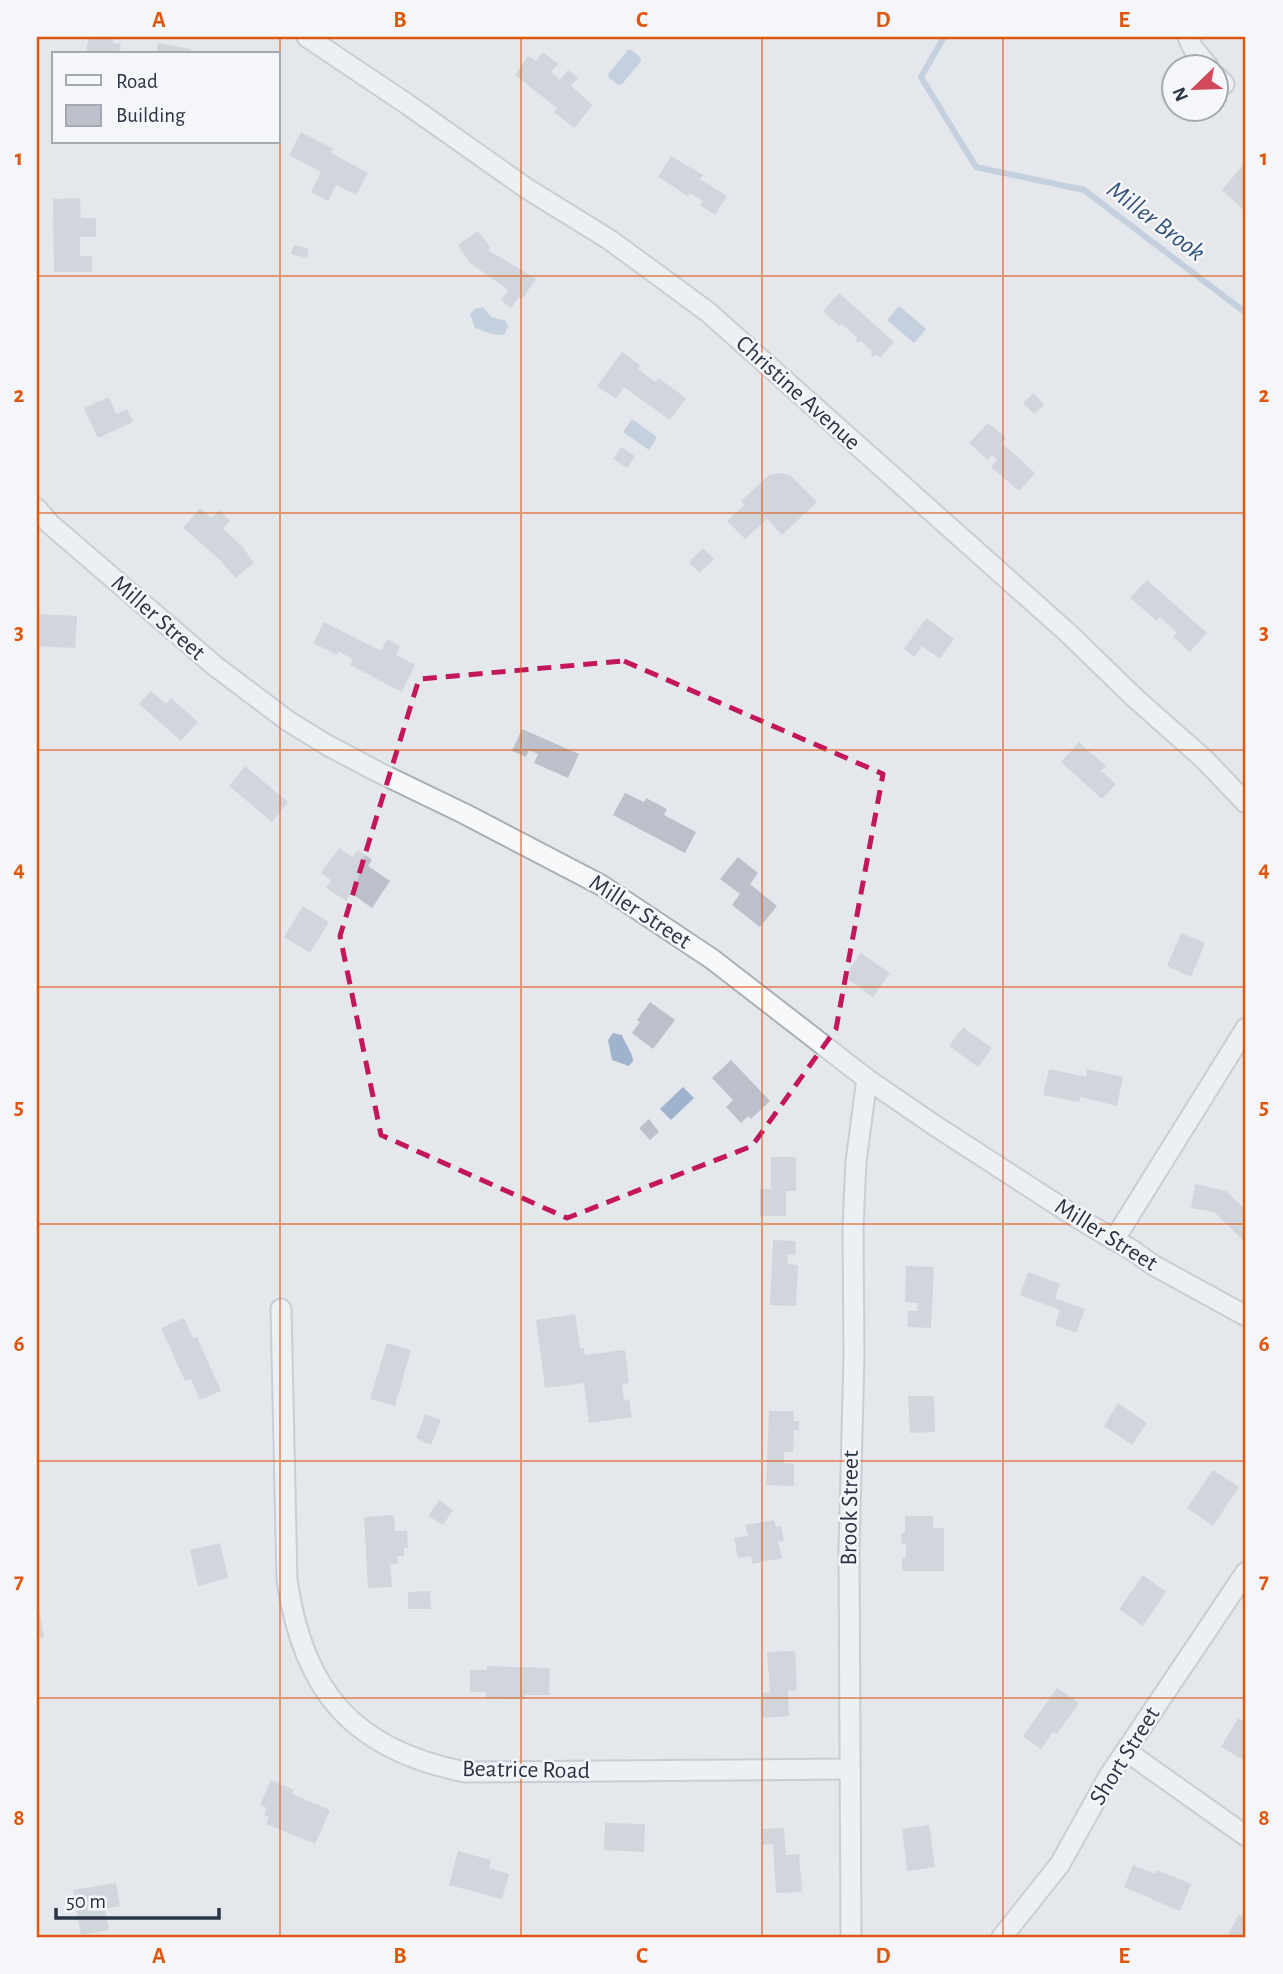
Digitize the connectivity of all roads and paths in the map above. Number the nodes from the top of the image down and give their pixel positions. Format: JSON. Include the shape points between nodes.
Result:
{"nodes":[{"id":1,"x":307,"y":37,"type":"edge"},
{"id":2,"x":37,"y":510,"type":"edge"},
{"id":3,"x":1246,"y":803,"type":"edge"},
{"id":4,"x":1246,"y":1028,"type":"edge"},
{"id":5,"x":867,"y":1079,"type":"junction"},
{"id":6,"x":1114,"y":1240,"type":"junction"},
{"id":7,"x":281,"y":1309,"type":"dead end"},
{"id":8,"x":1246,"y":1316,"type":"edge"},
{"id":9,"x":1246,"y":1572,"type":"edge"},
{"id":10,"x":1126,"y":1751,"type":"junction"},
{"id":11,"x":850,"y":1769,"type":"junction"},
{"id":12,"x":1246,"y":1836,"type":"edge"},
{"id":13,"x":851,"y":1937,"type":"edge"},
{"id":14,"x":1002,"y":1937,"type":"edge"}],
"edges":[{"from":1,"to":3,"type":"street","name":"Christine Avenue","via":[[526,188],[610,240],[708,312],[1068,633]]},
{"from":2,"to":5,"type":"street","name":"Miller Street","via":[[215,666],[288,721],[601,885],[712,959]]},
{"from":4,"to":6,"type":"street"},
{"from":5,"to":6,"type":"street","name":"Miller Street"},
{"from":5,"to":11,"type":"street","name":"Brook Street","via":[[853,1227]]},
{"from":6,"to":8,"type":"street","name":"Miller Street"},
{"from":7,"to":11,"type":"street","name":"Beatrice Road","via":[[286,1580],[292,1615],[311,1671],[324,1692],[361,1728],[421,1763],[465,1772]]},
{"from":9,"to":10,"type":"street","name":"Short Street"},
{"from":10,"to":12,"type":"street"},
{"from":10,"to":14,"type":"street","name":"Short Street","via":[[1060,1864]]},
{"from":11,"to":13,"type":"street","name":"Brook Street"}]}
